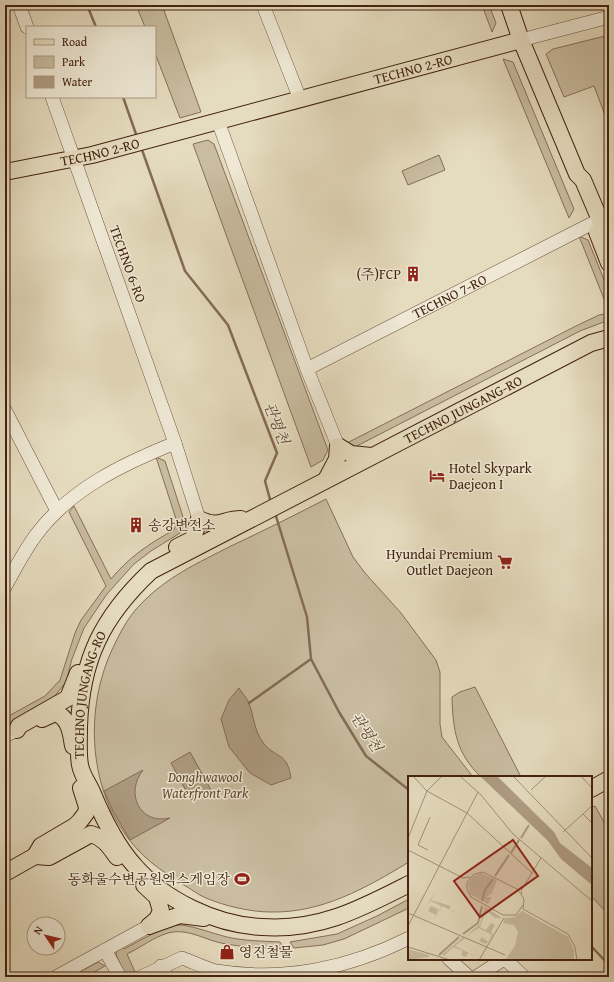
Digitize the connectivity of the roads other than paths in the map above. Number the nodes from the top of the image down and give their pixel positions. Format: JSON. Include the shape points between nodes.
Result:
{"nodes":[{"id":1,"x":19,"y":5,"type":"edge"},
{"id":2,"x":263,"y":5,"type":"edge"},
{"id":3,"x":509,"y":5,"type":"edge"},
{"id":4,"x":609,"y":17,"type":"edge"},
{"id":5,"x":27,"y":26,"type":"edge"},
{"id":6,"x":521,"y":40,"type":"junction"},
{"id":7,"x":52,"y":98,"type":"edge"},
{"id":8,"x":300,"y":99,"type":"junction"},
{"id":9,"x":218,"y":121,"type":"junction"},
{"id":10,"x":73,"y":159,"type":"junction"},
{"id":11,"x":5,"y":172,"type":"edge"},
{"id":12,"x":601,"y":219,"type":"edge"},
{"id":13,"x":609,"y":241,"type":"edge"},
{"id":14,"x":609,"y":263,"type":"edge"},
{"id":15,"x":609,"y":331,"type":"edge"},
{"id":16,"x":609,"y":338,"type":"edge"},
{"id":17,"x":591,"y":343,"type":"junction"},
{"id":18,"x":307,"y":369,"type":"junction"},
{"id":19,"x":5,"y":410,"type":"edge"},
{"id":20,"x":174,"y":443,"type":"junction"},
{"id":21,"x":338,"y":446,"type":"junction"},
{"id":22,"x":371,"y":456,"type":"junction"},
{"id":23,"x":322,"y":481,"type":"junction"},
{"id":24,"x":57,"y":511,"type":"junction"},
{"id":25,"x":199,"y":519,"type":"junction"},
{"id":26,"x":219,"y":530,"type":"junction"},
{"id":27,"x":151,"y":571,"type":"junction"},
{"id":28,"x":5,"y":587,"type":"edge"},
{"id":29,"x":100,"y":633,"type":"junction"},
{"id":30,"x":11,"y":733,"type":"edge"},
{"id":31,"x":81,"y":770,"type":"junction"},
{"id":32,"x":609,"y":779,"type":"edge"},
{"id":33,"x":592,"y":788,"type":"edge"},
{"id":34,"x":34,"y":856,"type":"junction"},
{"id":35,"x":137,"y":869,"type":"junction"},
{"id":36,"x":5,"y":873,"type":"edge"},
{"id":37,"x":408,"y":884,"type":"edge"},
{"id":38,"x":408,"y":891,"type":"edge"},
{"id":39,"x":391,"y":893,"type":"junction"},
{"id":40,"x":225,"y":921,"type":"junction"},
{"id":41,"x":148,"y":926,"type":"junction"},
{"id":42,"x":408,"y":938,"type":"edge"},
{"id":43,"x":105,"y":950,"type":"junction"},
{"id":44,"x":450,"y":960,"type":"edge"},
{"id":45,"x":503,"y":960,"type":"edge"},
{"id":46,"x":506,"y":960,"type":"edge"},
{"id":47,"x":164,"y":972,"type":"edge"},
{"id":48,"x":218,"y":974,"type":"edge"},
{"id":49,"x":56,"y":977,"type":"edge"},
{"id":50,"x":120,"y":977,"type":"edge"},
{"id":51,"x":141,"y":977,"type":"edge"},
{"id":52,"x":295,"y":977,"type":"edge"},
{"id":53,"x":469,"y":977,"type":"edge"},
{"id":54,"x":476,"y":977,"type":"edge"},
{"id":55,"x":524,"y":977,"type":"edge"}],
"edges":[{"from":1,"to":5,"type":"street"},
{"from":2,"to":8,"type":"street"},
{"from":3,"to":6,"type":"main road"},
{"from":4,"to":6,"type":"street","name":"TECHNO 2-RO"},
{"from":6,"to":8,"type":"main road","name":"TECHNO 2-RO"},
{"from":6,"to":12,"type":"main road","via":[[578,174]]},
{"from":7,"to":10,"type":"street","name":"TECHNO 6-RO"},
{"from":8,"to":9,"type":"main road","name":"TECHNO 2-RO"},
{"from":9,"to":10,"type":"main road","name":"TECHNO 2-RO"},
{"from":9,"to":18,"type":"street"},
{"from":10,"to":11,"type":"main road","name":"TECHNO 2-RO"},
{"from":10,"to":20,"type":"street","name":"TECHNO 6-RO"},
{"from":12,"to":13,"type":"main road"},
{"from":12,"to":14,"type":"main road"},
{"from":12,"to":18,"type":"street","name":"TECHNO 7-RO"},
{"from":15,"to":17,"type":"main road"},
{"from":16,"to":17,"type":"main road","name":"TECHNO JUNGANG-RO"},
{"from":17,"to":22,"type":"main road","name":"TECHNO JUNGANG-RO"},
{"from":18,"to":21,"type":"street"},
{"from":19,"to":24,"type":"street"},
{"from":20,"to":24,"type":"street","via":[[107,474]]},
{"from":20,"to":25,"type":"street","name":"TECHNO 6-RO"},
{"from":21,"to":22,"type":"main road","via":[[351,454]]},
{"from":21,"to":23,"type":"main road","via":[[337,459]]},
{"from":22,"to":23,"type":"main road","name":"TECHNO JUNGANG-RO"},
{"from":23,"to":26,"type":"main road","name":"TECHNO JUNGANG-RO","via":[[252,520]]},
{"from":24,"to":28,"type":"street","via":[[29,545]]},
{"from":25,"to":26,"type":"main road"},
{"from":25,"to":27,"type":"main road","via":[[193,539],[165,556]]},
{"from":26,"to":27,"type":"main road","name":"TECHNO JUNGANG-RO"},
{"from":27,"to":29,"type":"main road","name":"TECHNO JUNGANG-RO","via":[[135,586]]},
{"from":29,"to":30,"type":"main road","via":[[88,644],[68,698]]},
{"from":29,"to":31,"type":"main road","name":"TECHNO JUNGANG-RO","via":[[82,693]]},
{"from":30,"to":31,"type":"main road","via":[[54,713],[61,715],[69,728],[73,751]]},
{"from":31,"to":34,"type":"main road","via":[[80,785],[88,807],[86,814],[75,826],[41,846]]},
{"from":31,"to":35,"type":"main road","name":"TECHNO JUNGANG-RO","via":[[114,834]]},
{"from":32,"to":33,"type":"main road"},
{"from":34,"to":35,"type":"main road","via":[[49,857],[91,834],[100,837],[118,858]]},
{"from":34,"to":36,"type":"main road"},
{"from":35,"to":40,"type":"main road","name":"TECHNO JUNGANG-RO","via":[[156,886],[196,910]]},
{"from":35,"to":41,"type":"main road","via":[[145,887],[157,897],[161,911],[158,919]]},
{"from":37,"to":39,"type":"main road","name":"TECHNO JUNGANG-RO"},
{"from":38,"to":39,"type":"main road","via":[[398,896]]},
{"from":39,"to":40,"type":"main road","name":"TECHNO JUNGANG-RO","via":[[365,907],[315,923],[263,928]]},
{"from":40,"to":41,"type":"main road","via":[[180,915]]},
{"from":41,"to":43,"type":"street"},
{"from":42,"to":52,"type":"street","via":[[360,961]]},
{"from":43,"to":49,"type":"street"},
{"from":43,"to":50,"type":"street"},
{"from":44,"to":53,"type":"street"},
{"from":45,"to":54,"type":"street"},
{"from":46,"to":55,"type":"street"},
{"from":47,"to":48,"type":"street","via":[[182,958]]},
{"from":47,"to":51,"type":"street"},
{"from":48,"to":52,"type":"street"}]}
